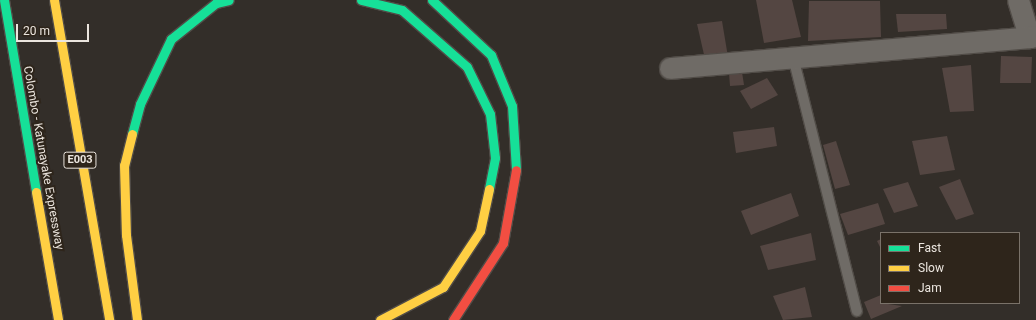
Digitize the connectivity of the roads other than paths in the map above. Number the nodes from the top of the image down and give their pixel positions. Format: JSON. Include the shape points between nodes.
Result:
{"nodes":[{"id":1,"x":4,"y":0,"type":"edge"},
{"id":2,"x":54,"y":0,"type":"edge"},
{"id":3,"x":229,"y":0,"type":"edge"},
{"id":4,"x":361,"y":0,"type":"edge"},
{"id":5,"x":432,"y":0,"type":"edge"},
{"id":6,"x":1018,"y":0,"type":"edge"},
{"id":7,"x":1033,"y":37,"type":"edge"},
{"id":8,"x":794,"y":57,"type":"junction"},
{"id":9,"x":670,"y":68,"type":"dead end"},
{"id":10,"x":857,"y":311,"type":"dead end"},
{"id":11,"x":58,"y":320,"type":"edge"},
{"id":12,"x":109,"y":320,"type":"edge"},
{"id":13,"x":137,"y":320,"type":"edge"},
{"id":14,"x":380,"y":320,"type":"edge"},
{"id":15,"x":453,"y":320,"type":"edge"}],
"edges":[{"from":1,"to":11,"type":"highway","name":"Colombo - Katunayake Expressway"},
{"from":2,"to":12,"type":"highway","number":"E003"},
{"from":3,"to":13,"type":"highway","via":[[216,3],[171,39],[140,104],[124,164],[126,236]]},
{"from":4,"to":14,"type":"highway","via":[[402,10],[467,67],[490,114],[494,158],[480,231],[444,287]]},
{"from":5,"to":15,"type":"highway","via":[[491,55],[512,106],[518,160],[503,243]]},
{"from":6,"to":7,"type":"street"},
{"from":7,"to":8,"type":"street"},
{"from":8,"to":9,"type":"street"},
{"from":8,"to":10,"type":"lane"}]}
